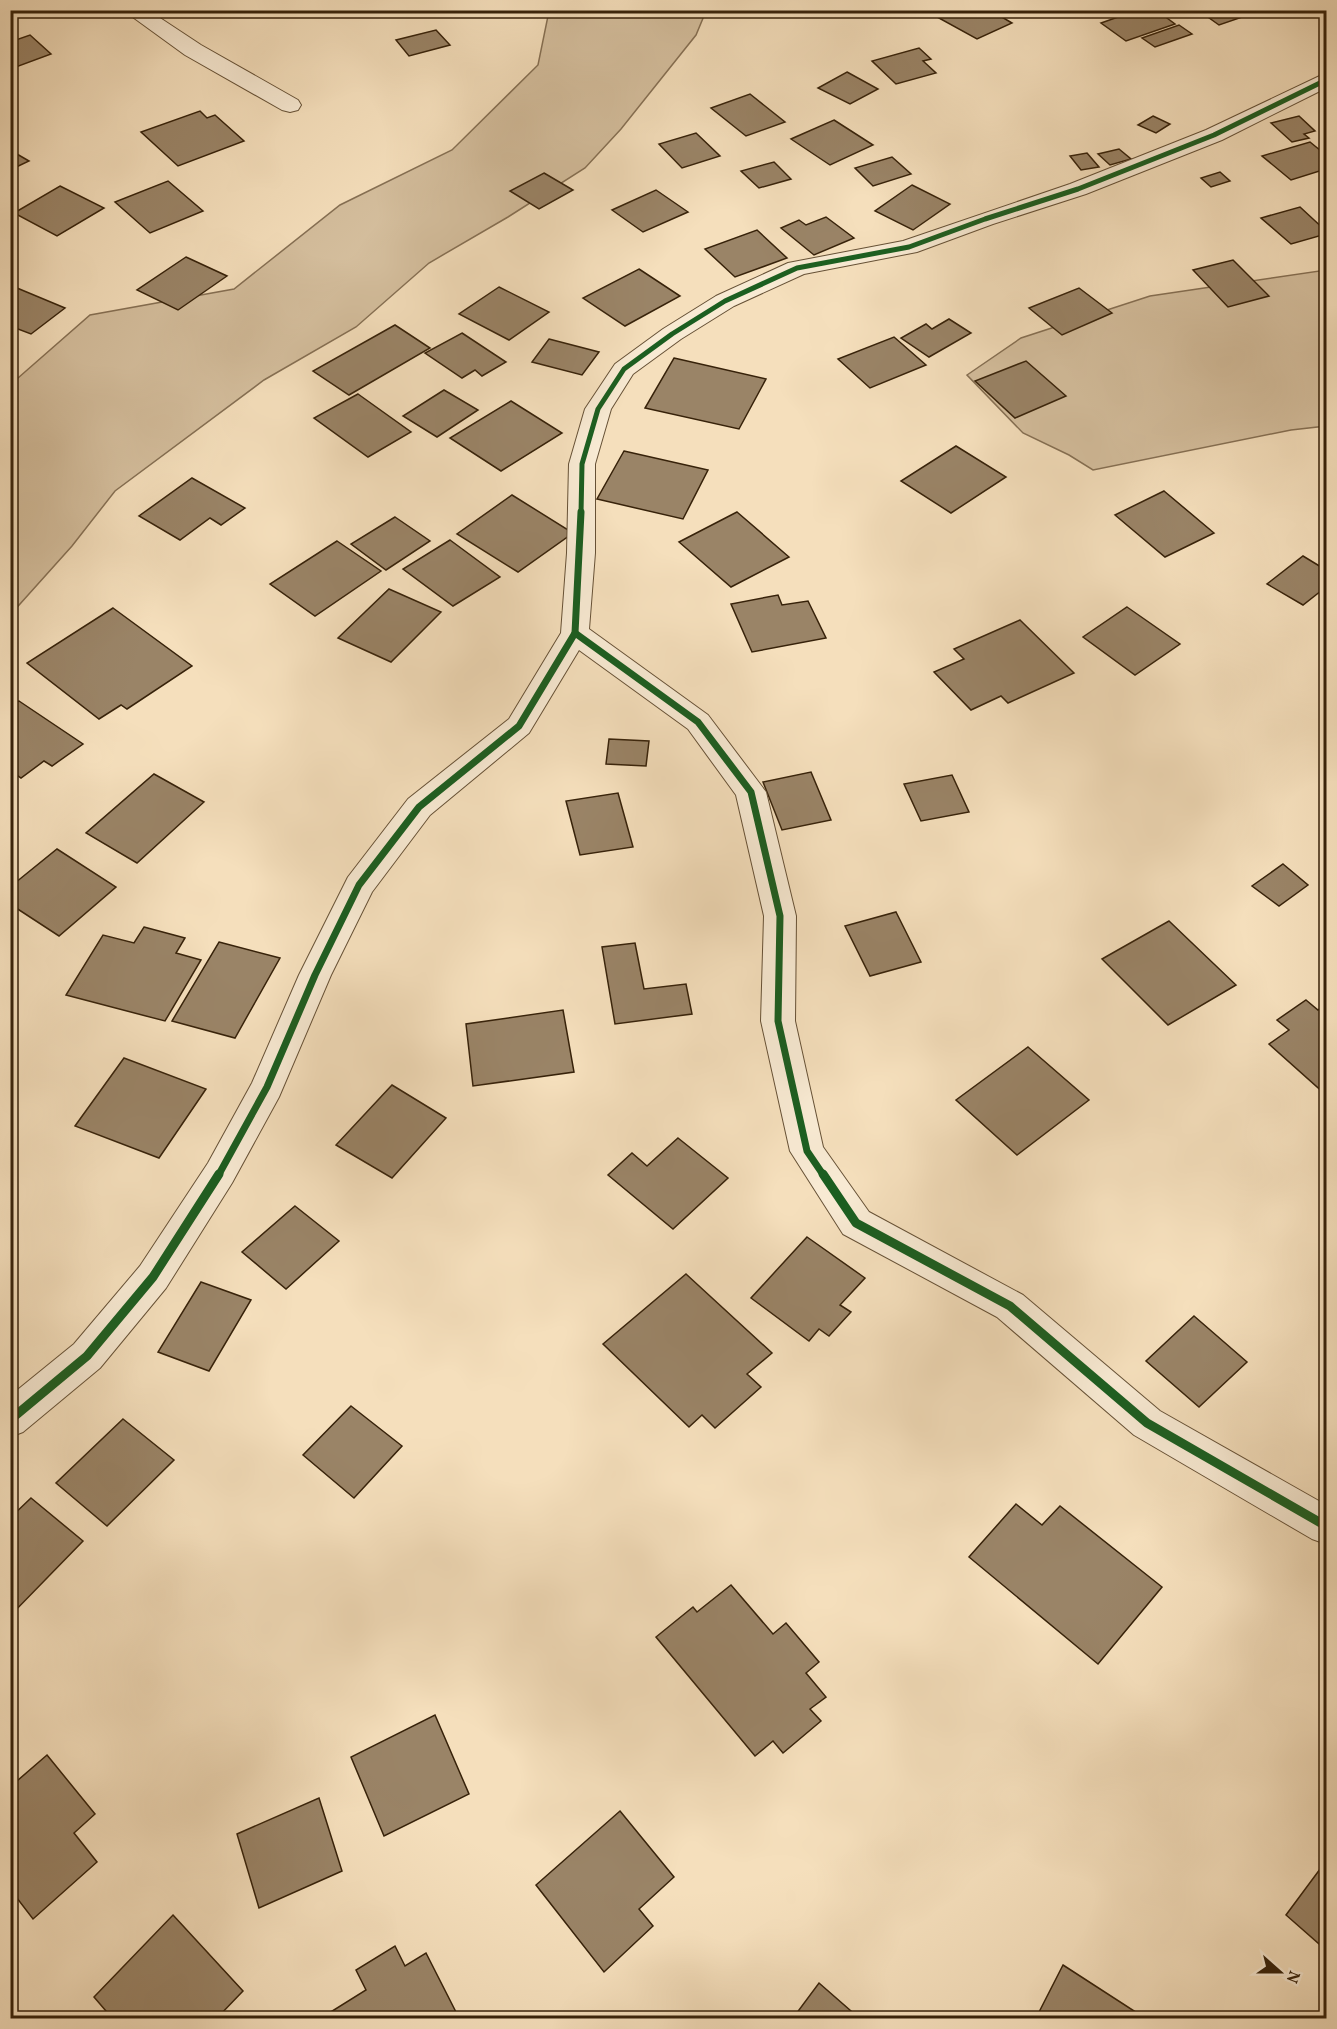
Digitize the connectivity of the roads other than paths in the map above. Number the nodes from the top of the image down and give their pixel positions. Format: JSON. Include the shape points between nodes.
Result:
{"nodes":[{"id":1,"x":133,"y":10,"type":"edge"},
{"id":2,"x":1326,"y":80,"type":"edge"},
{"id":3,"x":290,"y":105,"type":"dead end"},
{"id":4,"x":575,"y":633,"type":"junction"},
{"id":5,"x":10,"y":1420,"type":"edge"},
{"id":6,"x":1326,"y":1526,"type":"edge"}],
"edges":[{"from":1,"to":3,"type":"street","via":[[193,50]]},
{"from":2,"to":4,"type":"street","via":[[1214,135],[1078,189],[909,247],[797,268],[725,301],[624,369],[598,409],[582,464]]},
{"from":4,"to":5,"type":"street","via":[[519,726],[418,807],[359,885],[267,1087],[220,1173],[153,1277],[87,1356]]},
{"from":4,"to":6,"type":"street","via":[[698,722],[751,792],[780,916],[778,1021],[807,1151],[856,1223],[1010,1306],[1147,1423]]}]}
